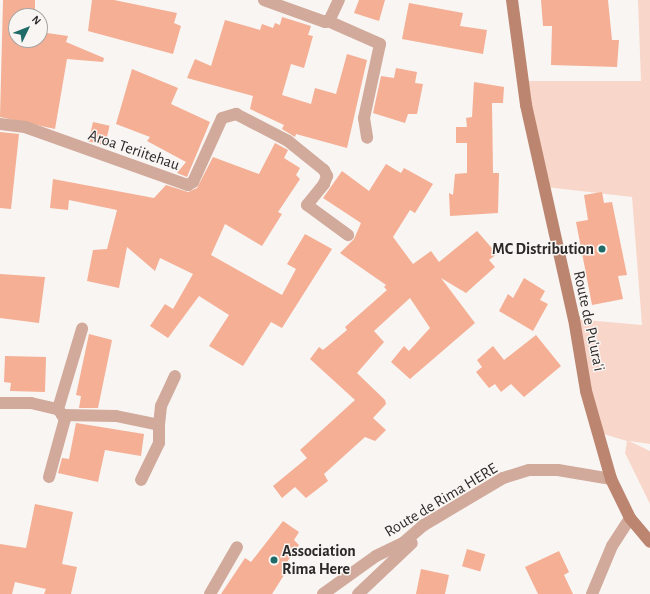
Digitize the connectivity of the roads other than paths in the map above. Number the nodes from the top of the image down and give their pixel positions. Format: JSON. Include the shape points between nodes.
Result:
{"nodes":[{"id":1,"x":264,"y":0,"type":"edge"},
{"id":2,"x":339,"y":0,"type":"edge"},
{"id":3,"x":512,"y":0,"type":"edge"},
{"id":4,"x":328,"y":21,"type":"junction"},
{"id":5,"x":0,"y":124,"type":"edge"},
{"id":6,"x":367,"y":138,"type":"dead end"},
{"id":7,"x":348,"y":235,"type":"dead end"},
{"id":8,"x":82,"y":329,"type":"dead end"},
{"id":9,"x":175,"y":376,"type":"dead end"},
{"id":10,"x":0,"y":403,"type":"edge"},
{"id":11,"x":60,"y":412,"type":"junction"},
{"id":12,"x":159,"y":425,"type":"junction"},
{"id":13,"x":49,"y":477,"type":"dead end"},
{"id":14,"x":611,"y":479,"type":"junction"},
{"id":15,"x":141,"y":480,"type":"dead end"},
{"id":16,"x":630,"y":518,"type":"junction"},
{"id":17,"x":424,"y":525,"type":"junction"},
{"id":18,"x":650,"y":542,"type":"edge"},
{"id":19,"x":237,"y":547,"type":"dead end"},
{"id":20,"x":210,"y":594,"type":"edge"},
{"id":21,"x":322,"y":594,"type":"edge"},
{"id":22,"x":358,"y":594,"type":"edge"},
{"id":23,"x":592,"y":594,"type":"edge"}],
"edges":[{"from":1,"to":4,"type":"street"},
{"from":2,"to":4,"type":"street"},
{"from":3,"to":14,"type":"main road","name":"Route de Pu'ura'i","via":[[526,105],[574,319],[586,391]]},
{"from":4,"to":6,"type":"street","via":[[380,44],[364,118]]},
{"from":5,"to":7,"type":"street","name":"Aroa Teriitehau","via":[[25,127],[188,185],[193,182],[222,118],[236,114],[288,141],[324,170],[327,176],[324,184],[307,205]]},
{"from":8,"to":11,"type":"street"},
{"from":9,"to":12,"type":"street","via":[[162,406]]},
{"from":10,"to":11,"type":"street","via":[[31,403]]},
{"from":11,"to":12,"type":"street","via":[[116,416]]},
{"from":11,"to":13,"type":"street","via":[[63,428]]},
{"from":12,"to":15,"type":"street","via":[[159,443]]},
{"from":14,"to":16,"type":"main road","name":"Route de Pu'ura'i"},
{"from":14,"to":17,"type":"street","name":"Route de Rima HERE","via":[[558,470],[529,470],[503,478]]},
{"from":16,"to":18,"type":"main road","name":"Route de Pu'ura'i"},
{"from":16,"to":23,"type":"street","via":[[612,546]]},
{"from":17,"to":21,"type":"street","name":"Route de Rima HERE","via":[[403,543],[376,556]]},
{"from":17,"to":22,"type":"street","via":[[417,539]]},
{"from":19,"to":20,"type":"street"}]}
